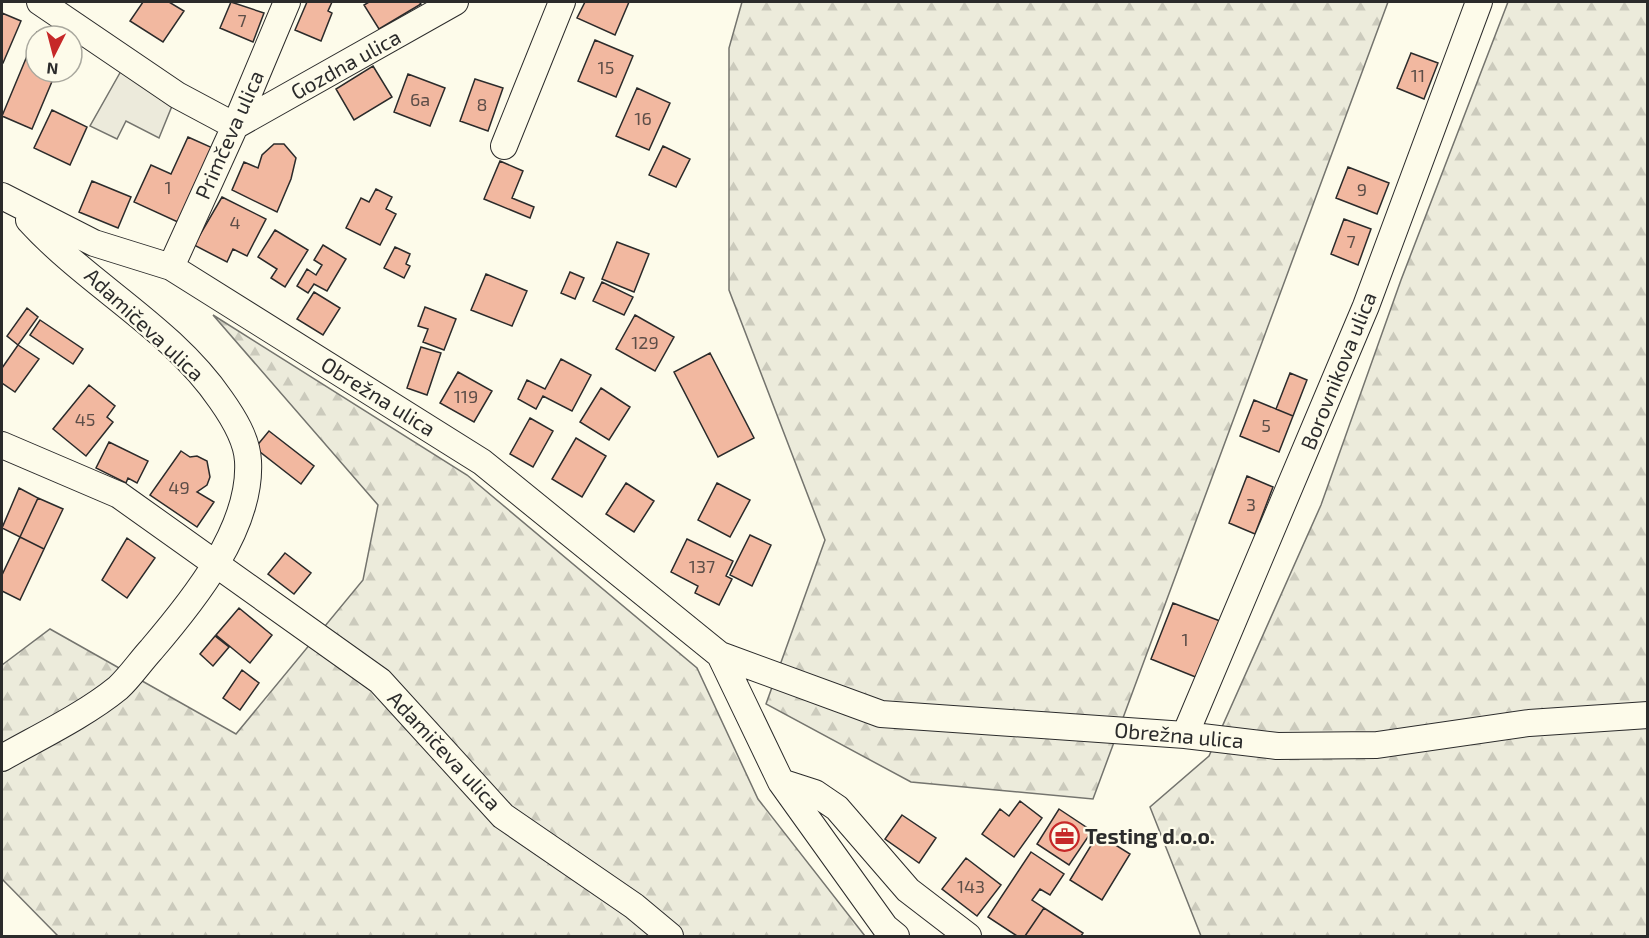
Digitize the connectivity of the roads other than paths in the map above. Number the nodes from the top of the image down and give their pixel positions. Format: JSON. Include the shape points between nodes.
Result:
{"nodes":[{"id":1,"x":286,"y":2,"type":"edge"},
{"id":2,"x":455,"y":2,"type":"edge"},
{"id":3,"x":562,"y":2,"type":"edge"},
{"id":4,"x":1479,"y":2,"type":"edge"},
{"id":5,"x":44,"y":3,"type":"edge"},
{"id":6,"x":428,"y":11,"type":"edge"},
{"id":7,"x":235,"y":126,"type":"junction"},
{"id":8,"x":504,"y":146,"type":"dead end"},
{"id":9,"x":8,"y":200,"type":"edge"},
{"id":10,"x":171,"y":267,"type":"junction"},
{"id":11,"x":2,"y":445,"type":"edge"},
{"id":12,"x":216,"y":566,"type":"junction"},
{"id":13,"x":720,"y":655,"type":"junction"},
{"id":14,"x":1647,"y":716,"type":"edge"},
{"id":15,"x":1185,"y":735,"type":"junction"},
{"id":16,"x":2,"y":758,"type":"edge"},
{"id":17,"x":782,"y":782,"type":"junction"},
{"id":18,"x":670,"y":936,"type":"edge"},
{"id":19,"x":896,"y":936,"type":"edge"},
{"id":20,"x":968,"y":936,"type":"edge"}],
"edges":[{"from":1,"to":7,"type":"street","name":"Primčeva ulica"},
{"from":2,"to":6,"type":"street","name":"Gozdna ulica"},
{"from":3,"to":8,"type":"street"},
{"from":4,"to":15,"type":"street","name":"Borovnikova ulica","via":[[1366,306]]},
{"from":5,"to":7,"type":"street","via":[[177,95]]},
{"from":6,"to":7,"type":"street","name":"Gozdna ulica"},
{"from":7,"to":10,"type":"street","name":"Primčeva ulica"},
{"from":9,"to":10,"type":"street","name":"Obrežna ulica","via":[[94,243]]},
{"from":9,"to":12,"type":"street","name":"Adamičeva ulica","via":[[177,350],[220,398],[239,429],[248,458],[246,497]]},
{"from":10,"to":13,"type":"street","name":"Obrežna ulica","via":[[482,462]]},
{"from":11,"to":12,"type":"street","name":"Adamičeva ulica","via":[[119,495]]},
{"from":12,"to":16,"type":"street","name":"Adamičeva ulica","via":[[118,687],[54,730]]},
{"from":12,"to":18,"type":"street","name":"Adamičeva ulica","via":[[380,681],[503,816],[634,906]]},
{"from":13,"to":15,"type":"street","name":"Obrežna ulica","via":[[881,714]]},
{"from":13,"to":17,"type":"street","name":"Obrežna ulica"},
{"from":14,"to":15,"type":"street","name":"Obrežna ulica","via":[[1517,724],[1377,745],[1276,746]]},
{"from":17,"to":19,"type":"street","name":"Obrežna ulica","via":[[885,927]]},
{"from":17,"to":20,"type":"street","via":[[815,793],[837,808],[908,890]]}]}
